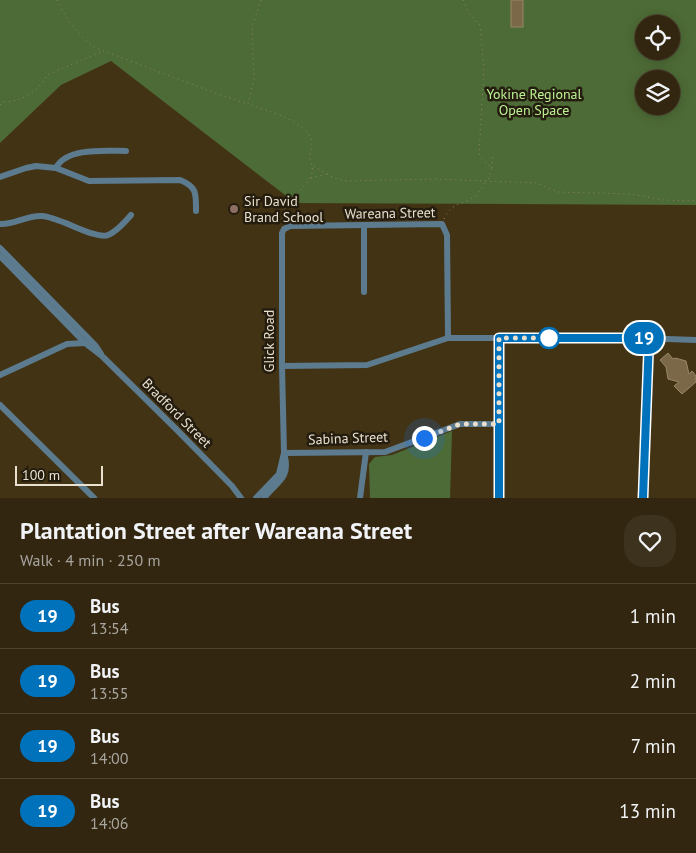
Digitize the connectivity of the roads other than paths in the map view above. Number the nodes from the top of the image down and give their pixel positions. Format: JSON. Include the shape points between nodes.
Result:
{"nodes":[{"id":1,"x":126,"y":151,"type":"dead end"},
{"id":2,"x":56,"y":168,"type":"junction"},
{"id":3,"x":0,"y":177,"type":"edge"},
{"id":4,"x":196,"y":211,"type":"dead end"},
{"id":5,"x":131,"y":215,"type":"dead end"},
{"id":6,"x":0,"y":224,"type":"edge"},
{"id":7,"x":364,"y":226,"type":"junction"},
{"id":8,"x":284,"y":229,"type":"joint"},
{"id":9,"x":0,"y":248,"type":"edge"},
{"id":10,"x":0,"y":256,"type":"edge"},
{"id":11,"x":364,"y":292,"type":"dead end"},
{"id":12,"x":448,"y":338,"type":"junction"},
{"id":13,"x":499,"y":338,"type":"junction"},
{"id":14,"x":649,"y":338,"type":"junction"},
{"id":15,"x":696,"y":340,"type":"edge"},
{"id":16,"x":85,"y":343,"type":"junction"},
{"id":17,"x":103,"y":357,"type":"junction"},
{"id":18,"x":282,"y":366,"type":"junction"},
{"id":19,"x":0,"y":375,"type":"edge"},
{"id":20,"x":0,"y":405,"type":"edge"},
{"id":21,"x":499,"y":424,"type":"junction"},
{"id":22,"x":366,"y":452,"type":"junction"},
{"id":23,"x":284,"y":453,"type":"junction"},
{"id":24,"x":232,"y":486,"type":"junction"},
{"id":25,"x":94,"y":498,"type":"edge"},
{"id":26,"x":241,"y":498,"type":"edge"},
{"id":27,"x":247,"y":498,"type":"edge"},
{"id":28,"x":256,"y":498,"type":"edge"},
{"id":29,"x":264,"y":498,"type":"edge"},
{"id":30,"x":360,"y":498,"type":"edge"},
{"id":31,"x":499,"y":498,"type":"edge"},
{"id":32,"x":643,"y":498,"type":"edge"}],
"edges":[{"from":1,"to":2,"type":"street","via":[[82,151],[62,161]]},
{"from":2,"to":3,"type":"street","via":[[36,166]]},
{"from":2,"to":4,"type":"street","via":[[89,181],[180,180],[190,185],[196,195]]},
{"from":5,"to":6,"type":"street","via":[[109,235],[102,236],[41,216]]},
{"from":7,"to":8,"type":"street","name":"Wareana Street","via":[[290,226]]},
{"from":7,"to":11,"type":"street"},
{"from":7,"to":12,"type":"street","name":"Wareana Street","via":[[442,224],[447,234]]},
{"from":8,"to":18,"type":"street","name":"Glick Road"},
{"from":9,"to":17,"type":"street","name":"Bradford Street"},
{"from":10,"to":16,"type":"street","name":"Bradford Street"},
{"from":12,"to":13,"type":"street"},
{"from":12,"to":18,"type":"street","via":[[367,365]]},
{"from":13,"to":14,"type":"street"},
{"from":13,"to":21,"type":"street"},
{"from":14,"to":15,"type":"street"},
{"from":14,"to":32,"type":"street"},
{"from":16,"to":17,"type":"street","name":"Bradford Street"},
{"from":16,"to":19,"type":"street","via":[[68,344]]},
{"from":17,"to":24,"type":"street","name":"Bradford Street"},
{"from":18,"to":23,"type":"street","name":"Glick Road"},
{"from":20,"to":25,"type":"street"},
{"from":21,"to":22,"type":"street","name":"Sabina Street","via":[[460,424],[392,450]]},
{"from":21,"to":31,"type":"street"},
{"from":22,"to":23,"type":"street","name":"Sabina Street"},
{"from":22,"to":30,"type":"street"},
{"from":23,"to":28,"type":"street","name":"Glick Road","via":[[279,474]]},
{"from":23,"to":29,"type":"street","name":"Glick Road","via":[[285,475]]},
{"from":24,"to":26,"type":"street","name":"Bradford Street"},
{"from":24,"to":27,"type":"street","name":"Bradford Street"}]}
